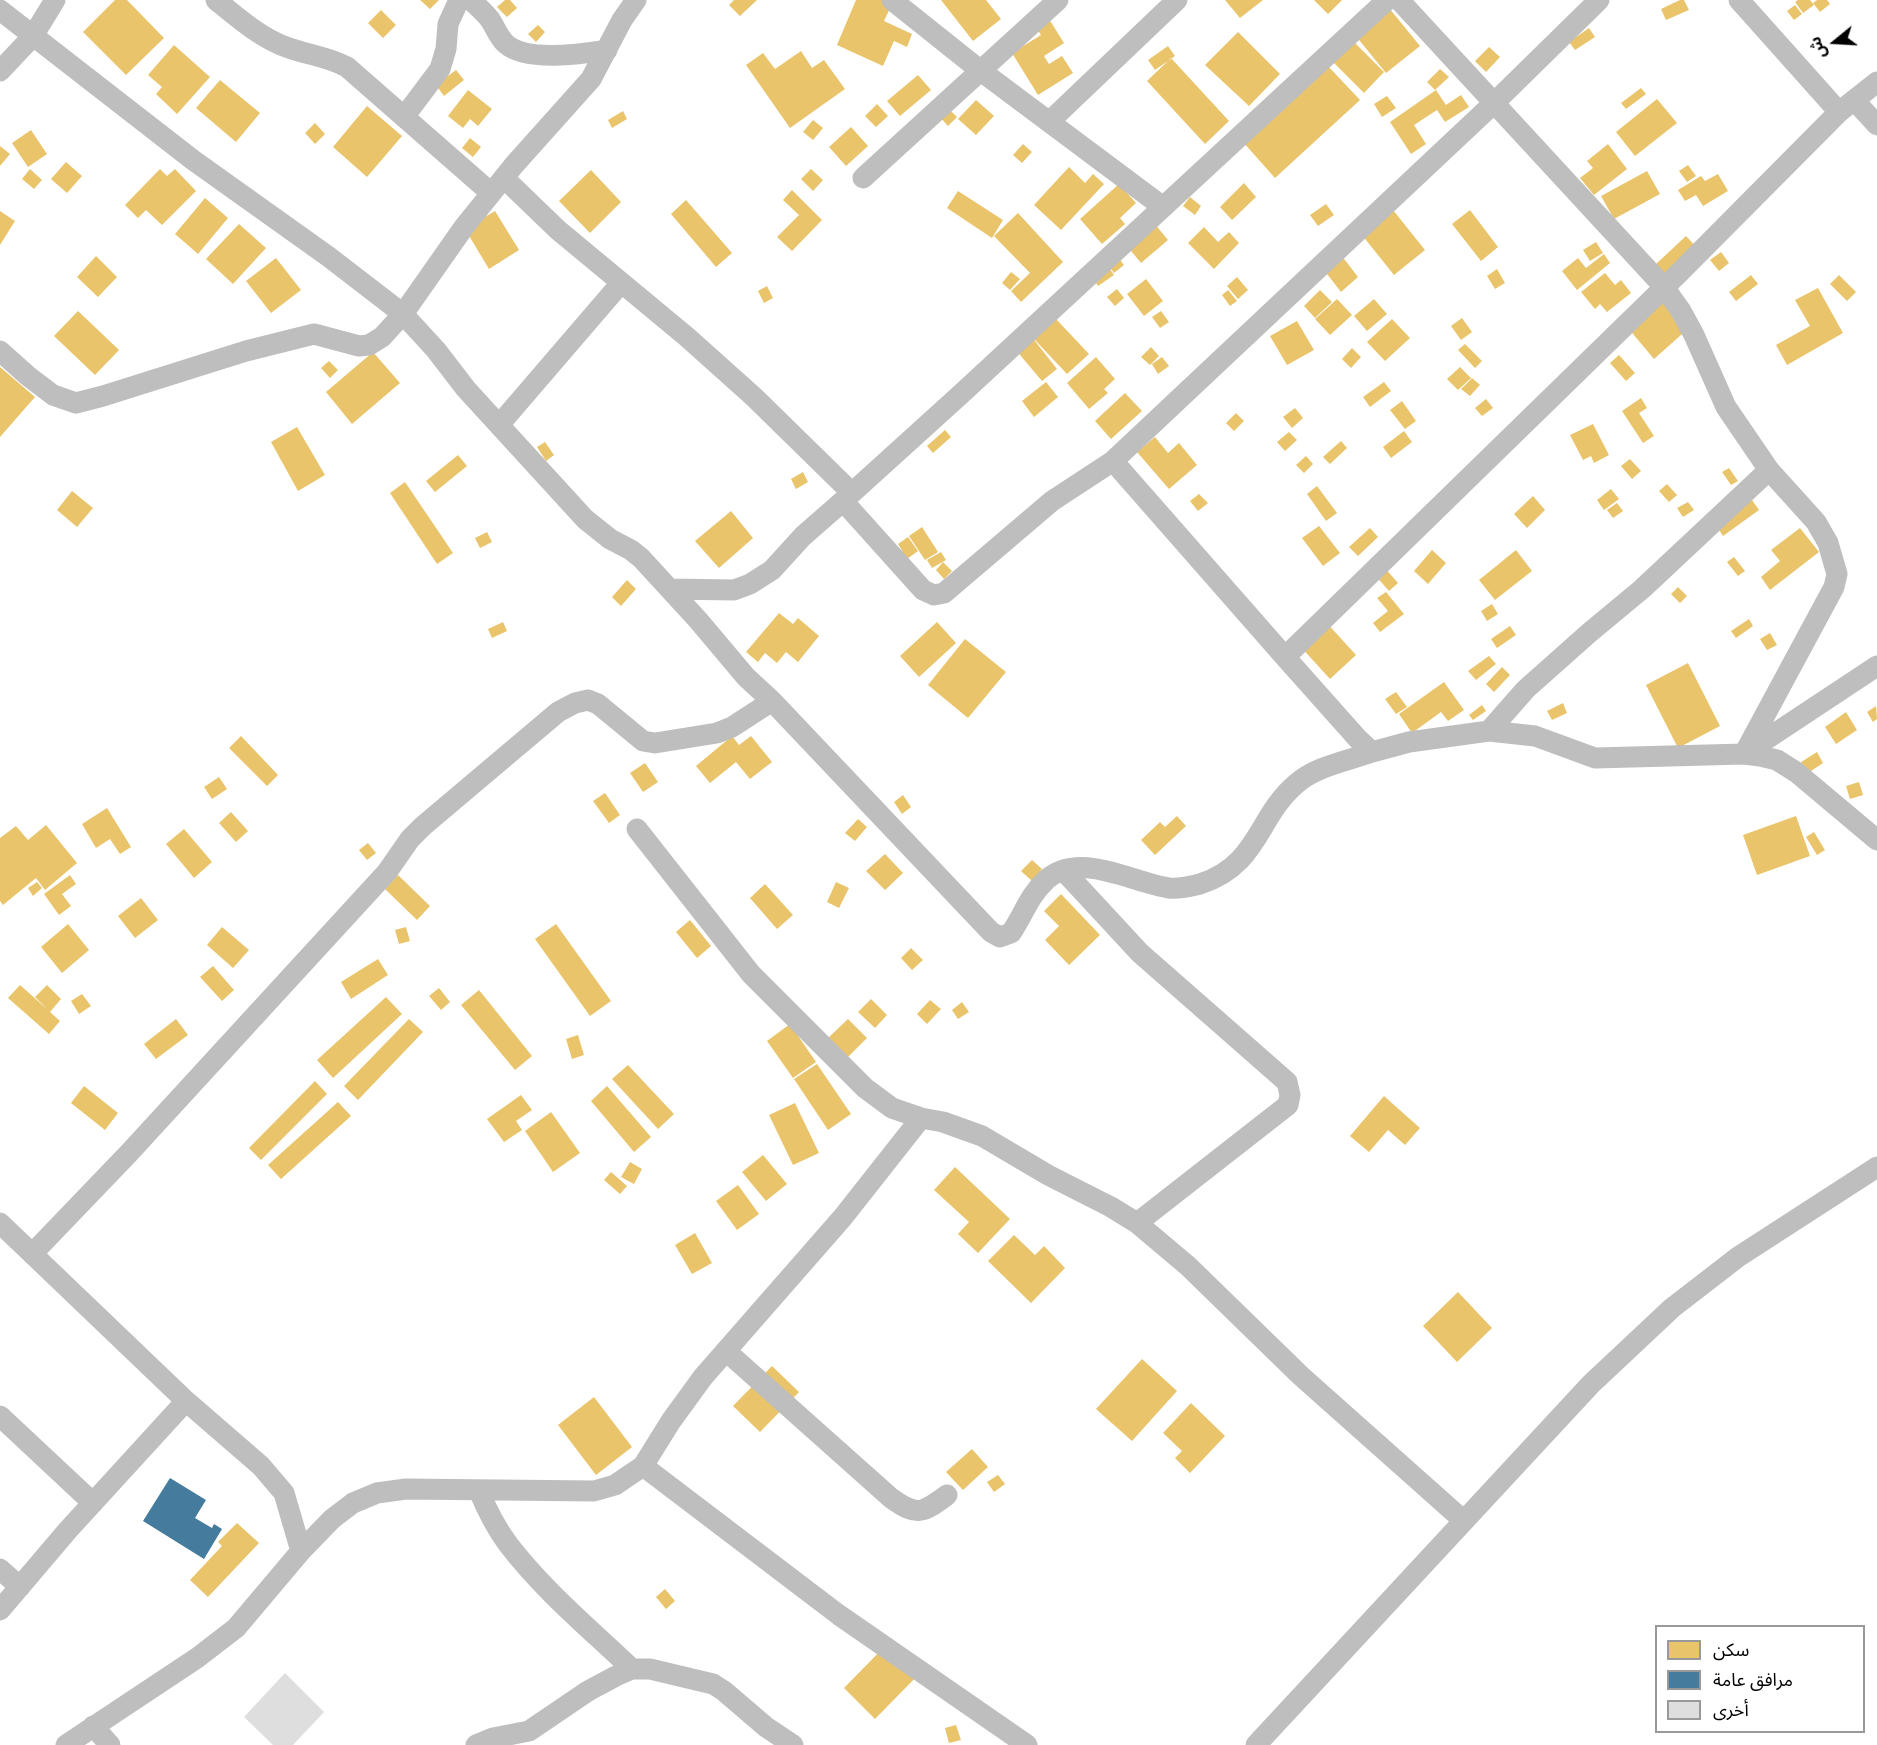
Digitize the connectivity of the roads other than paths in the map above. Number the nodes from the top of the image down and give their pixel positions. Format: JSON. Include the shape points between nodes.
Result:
{"nodes":[{"id":1,"x":56,"y":0,"type":"edge"},
{"id":2,"x":216,"y":0,"type":"edge"},
{"id":3,"x":459,"y":0,"type":"edge"},
{"id":4,"x":471,"y":0,"type":"edge"},
{"id":5,"x":636,"y":0,"type":"edge"},
{"id":6,"x":892,"y":0,"type":"edge"},
{"id":7,"x":1058,"y":0,"type":"edge"},
{"id":8,"x":1177,"y":0,"type":"edge"},
{"id":9,"x":1387,"y":0,"type":"edge"},
{"id":10,"x":1399,"y":0,"type":"edge"},
{"id":11,"x":1599,"y":0,"type":"edge"},
{"id":12,"x":1739,"y":0,"type":"edge"},
{"id":13,"x":0,"y":10,"type":"edge"},
{"id":14,"x":33,"y":36,"type":"junction"},
{"id":15,"x":607,"y":50,"type":"junction"},
{"id":16,"x":0,"y":71,"type":"edge"},
{"id":17,"x":981,"y":71,"type":"junction"},
{"id":18,"x":1877,"y":82,"type":"edge"},
{"id":19,"x":1494,"y":103,"type":"junction"},
{"id":20,"x":1847,"y":106,"type":"junction"},
{"id":21,"x":404,"y":117,"type":"junction"},
{"id":22,"x":1050,"y":122,"type":"junction"},
{"id":23,"x":1877,"y":125,"type":"edge"},
{"id":24,"x":863,"y":178,"type":"dead end"},
{"id":25,"x":497,"y":185,"type":"junction"},
{"id":26,"x":1162,"y":207,"type":"junction"},
{"id":27,"x":621,"y":283,"type":"junction"},
{"id":28,"x":1664,"y":287,"type":"junction"},
{"id":29,"x":403,"y":314,"type":"junction"},
{"id":30,"x":0,"y":351,"type":"edge"},
{"id":31,"x":499,"y":425,"type":"junction"},
{"id":32,"x":1113,"y":460,"type":"junction"},
{"id":33,"x":1769,"y":470,"type":"junction"},
{"id":34,"x":847,"y":497,"type":"junction"},
{"id":35,"x":670,"y":589,"type":"junction"},
{"id":36,"x":1285,"y":657,"type":"junction"},
{"id":37,"x":1877,"y":666,"type":"edge"},
{"id":38,"x":772,"y":701,"type":"junction"},
{"id":39,"x":1489,"y":731,"type":"junction"},
{"id":40,"x":1372,"y":752,"type":"junction"},
{"id":41,"x":1743,"y":754,"type":"junction"},
{"id":42,"x":637,"y":829,"type":"dead end"},
{"id":43,"x":1877,"y":840,"type":"edge"},
{"id":44,"x":1064,"y":871,"type":"junction"},
{"id":45,"x":921,"y":1118,"type":"junction"},
{"id":46,"x":1877,"y":1167,"type":"edge"},
{"id":47,"x":0,"y":1223,"type":"edge"},
{"id":48,"x":1137,"y":1223,"type":"junction"},
{"id":49,"x":32,"y":1254,"type":"junction"},
{"id":50,"x":726,"y":1351,"type":"junction"},
{"id":51,"x":186,"y":1401,"type":"junction"},
{"id":52,"x":0,"y":1416,"type":"edge"},
{"id":53,"x":643,"y":1466,"type":"junction"},
{"id":54,"x":479,"y":1491,"type":"junction"},
{"id":55,"x":947,"y":1495,"type":"dead end"},
{"id":56,"x":93,"y":1503,"type":"junction"},
{"id":57,"x":1464,"y":1521,"type":"junction"},
{"id":58,"x":301,"y":1551,"type":"junction"},
{"id":59,"x":0,"y":1569,"type":"edge"},
{"id":60,"x":20,"y":1587,"type":"junction"},
{"id":61,"x":0,"y":1610,"type":"edge"},
{"id":62,"x":632,"y":1669,"type":"junction"},
{"id":63,"x":93,"y":1726,"type":"junction"},
{"id":64,"x":66,"y":1745,"type":"edge"},
{"id":65,"x":110,"y":1745,"type":"edge"},
{"id":66,"x":476,"y":1745,"type":"edge"},
{"id":67,"x":793,"y":1745,"type":"edge"},
{"id":68,"x":1027,"y":1745,"type":"edge"},
{"id":69,"x":1256,"y":1745,"type":"edge"}],
"edges":[{"from":1,"to":14,"type":"street"},
{"from":2,"to":21,"type":"street","via":[[273,42],[347,67]]},
{"from":3,"to":21,"type":"street","via":[[448,24],[440,69]]},
{"from":4,"to":15,"type":"street","via":[[511,48],[553,56]]},
{"from":5,"to":15,"type":"street"},
{"from":6,"to":17,"type":"street"},
{"from":7,"to":17,"type":"street"},
{"from":8,"to":22,"type":"street"},
{"from":9,"to":26,"type":"street"},
{"from":10,"to":19,"type":"street"},
{"from":11,"to":19,"type":"street"},
{"from":12,"to":20,"type":"street"},
{"from":13,"to":14,"type":"street"},
{"from":14,"to":16,"type":"street"},
{"from":14,"to":29,"type":"street","via":[[192,160]]},
{"from":15,"to":25,"type":"street","via":[[591,80]]},
{"from":17,"to":22,"type":"street"},
{"from":17,"to":24,"type":"street"},
{"from":18,"to":20,"type":"street"},
{"from":19,"to":28,"type":"street"},
{"from":19,"to":32,"type":"street"},
{"from":20,"to":23,"type":"street"},
{"from":20,"to":28,"type":"street"},
{"from":21,"to":25,"type":"street"},
{"from":22,"to":26,"type":"street"},
{"from":25,"to":27,"type":"street"},
{"from":25,"to":29,"type":"street"},
{"from":26,"to":34,"type":"street"},
{"from":27,"to":31,"type":"street"},
{"from":27,"to":34,"type":"street","via":[[754,397]]},
{"from":28,"to":33,"type":"street","via":[[1694,335],[1726,407]]},
{"from":28,"to":36,"type":"street"},
{"from":29,"to":30,"type":"street","via":[[369,345],[314,334],[76,403],[53,395]]},
{"from":29,"to":31,"type":"street"},
{"from":31,"to":35,"type":"street","via":[[585,519],[631,550]]},
{"from":32,"to":34,"type":"street","via":[[1052,501],[951,588],[934,595],[923,590]]},
{"from":32,"to":36,"type":"street"},
{"from":33,"to":39,"type":"street","via":[[1642,589],[1527,689]]},
{"from":33,"to":41,"type":"street","via":[[1816,522],[1828,543],[1837,574],[1834,587]]},
{"from":34,"to":35,"type":"street","via":[[772,570],[750,585],[734,590]]},
{"from":35,"to":38,"type":"street","via":[[746,677]]},
{"from":36,"to":40,"type":"street"},
{"from":37,"to":41,"type":"street"},
{"from":38,"to":44,"type":"street","via":[[991,932],[1000,937],[1011,933],[1030,897],[1048,878]]},
{"from":38,"to":49,"type":"street","via":[[717,733],[655,743],[643,741],[588,700],[558,712],[410,839],[387,872]]},
{"from":39,"to":40,"type":"street","via":[[1409,742]]},
{"from":39,"to":41,"type":"street","via":[[1534,736],[1595,758]]},
{"from":40,"to":44,"type":"street","via":[[1312,773],[1297,783],[1241,860],[1224,874],[1199,884],[1171,889],[1093,867]]},
{"from":41,"to":43,"type":"street","via":[[1777,760],[1796,772]]},
{"from":42,"to":45,"type":"street","via":[[751,974],[813,1038],[891,1108]]},
{"from":44,"to":48,"type":"street","via":[[1140,953],[1287,1082],[1290,1095],[1288,1105]]},
{"from":45,"to":48,"type":"street","via":[[982,1136]]},
{"from":45,"to":50,"type":"street","via":[[843,1217]]},
{"from":46,"to":57,"type":"street","via":[[1738,1257],[1672,1308],[1591,1384]]},
{"from":47,"to":49,"type":"street"},
{"from":48,"to":57,"type":"street","via":[[1188,1266],[1300,1376]]},
{"from":49,"to":51,"type":"street"},
{"from":50,"to":53,"type":"street","via":[[671,1421]]},
{"from":50,"to":55,"type":"street","via":[[905,1509],[928,1509]]},
{"from":51,"to":56,"type":"street"},
{"from":51,"to":58,"type":"street","via":[[261,1466],[284,1493]]},
{"from":52,"to":56,"type":"street"},
{"from":53,"to":54,"type":"street","via":[[615,1485],[594,1491]]},
{"from":53,"to":68,"type":"street","via":[[839,1615]]},
{"from":54,"to":58,"type":"street","via":[[406,1489],[377,1493],[353,1503]]},
{"from":54,"to":62,"type":"street","via":[[492,1520],[525,1564]]},
{"from":56,"to":60,"type":"street"},
{"from":57,"to":69,"type":"street"},
{"from":58,"to":63,"type":"street","via":[[236,1628]]},
{"from":59,"to":60,"type":"street"},
{"from":60,"to":61,"type":"street"},
{"from":62,"to":66,"type":"street","via":[[588,1691],[529,1731]]},
{"from":62,"to":67,"type":"street","via":[[659,1670],[713,1684]]},
{"from":63,"to":64,"type":"street"},
{"from":63,"to":65,"type":"street"}]}
